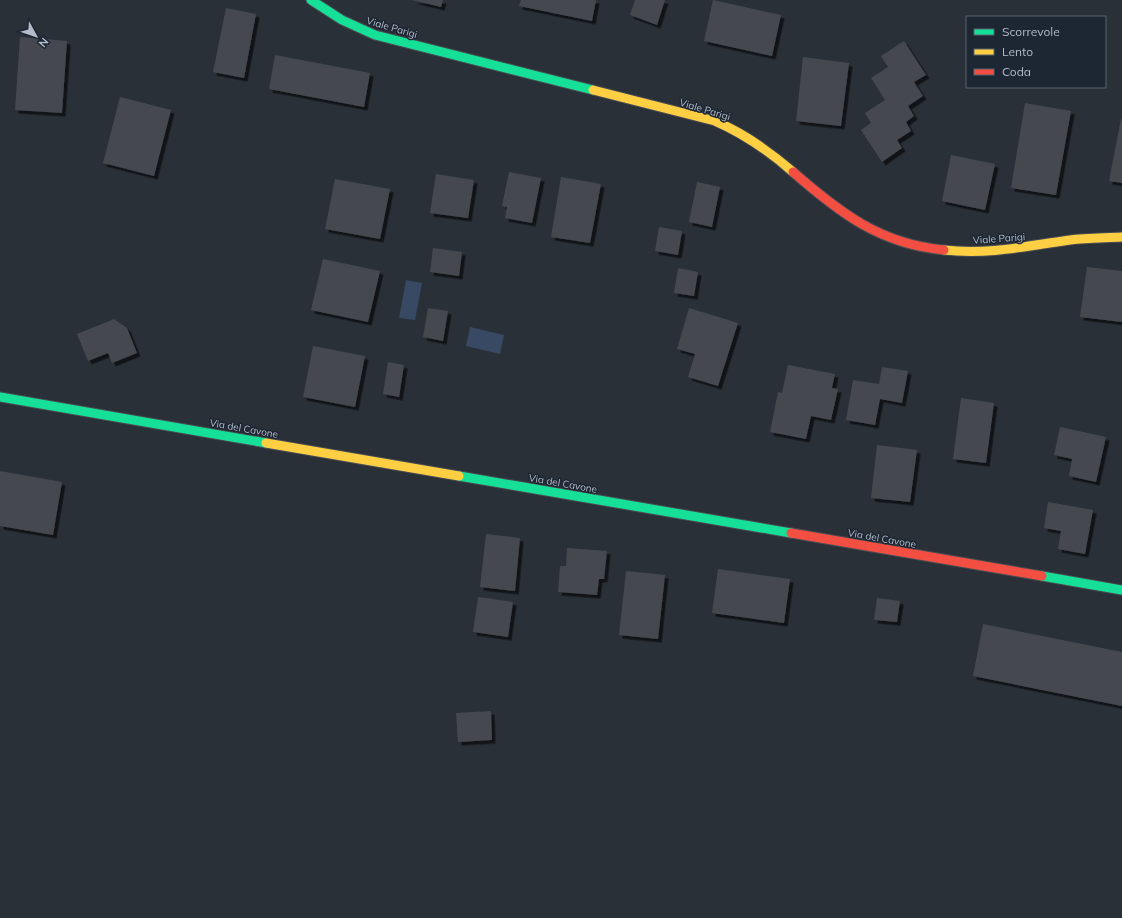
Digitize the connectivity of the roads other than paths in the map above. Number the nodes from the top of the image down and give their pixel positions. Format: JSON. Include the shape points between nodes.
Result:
{"nodes":[{"id":1,"x":311,"y":0,"type":"edge"},
{"id":2,"x":1122,"y":237,"type":"edge"},
{"id":3,"x":0,"y":397,"type":"edge"},
{"id":4,"x":1122,"y":590,"type":"edge"}],
"edges":[{"from":1,"to":2,"type":"street","name":"Viale Parigi","via":[[355,27],[375,35],[725,125],[771,152],[851,218],[888,238],[947,250],[986,252],[1079,239]]},
{"from":3,"to":4,"type":"street","name":"Via del Cavone"}]}
